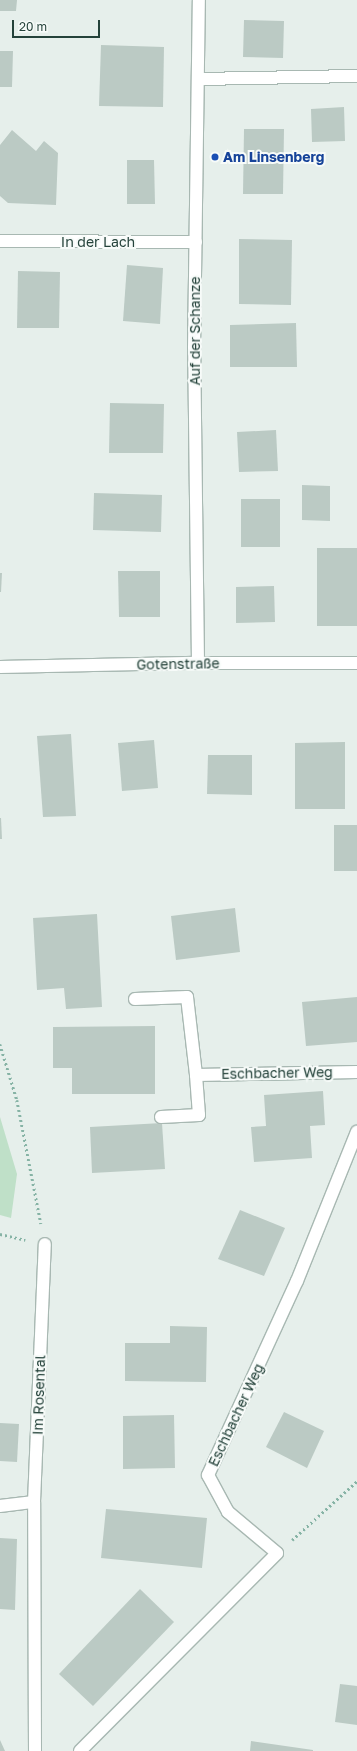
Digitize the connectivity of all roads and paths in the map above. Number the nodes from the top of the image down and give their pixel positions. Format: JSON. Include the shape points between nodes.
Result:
{"nodes":[{"id":1,"x":200,"y":0,"type":"edge"},
{"id":2,"x":357,"y":76,"type":"edge"},
{"id":3,"x":199,"y":78,"type":"junction"},
{"id":4,"x":0,"y":241,"type":"edge"},
{"id":5,"x":196,"y":242,"type":"junction"},
{"id":6,"x":198,"y":663,"type":"junction"},
{"id":7,"x":357,"y":663,"type":"edge"},
{"id":8,"x":0,"y":667,"type":"edge"},
{"id":9,"x":135,"y":999,"type":"dead end"},
{"id":10,"x":0,"y":1044,"type":"edge"},
{"id":11,"x":357,"y":1072,"type":"edge"},
{"id":12,"x":196,"y":1075,"type":"junction"},
{"id":13,"x":161,"y":1116,"type":"dead end"},
{"id":14,"x":357,"y":1132,"type":"edge"},
{"id":15,"x":45,"y":1244,"type":"joint"},
{"id":16,"x":357,"y":1481,"type":"edge"},
{"id":17,"x":34,"y":1502,"type":"junction"},
{"id":18,"x":0,"y":1506,"type":"edge"},
{"id":19,"x":277,"y":1553,"type":"junction"},
{"id":20,"x":35,"y":1751,"type":"edge"},
{"id":21,"x":80,"y":1751,"type":"edge"}],
"edges":[{"from":1,"to":3,"type":"street","name":"Auf der Schanze"},
{"from":2,"to":3,"type":"street"},
{"from":3,"to":5,"type":"street","name":"Auf der Schanze"},
{"from":4,"to":5,"type":"street","name":"In der Lach"},
{"from":5,"to":6,"type":"street","name":"Auf der Schanze","via":[[194,348]]},
{"from":6,"to":7,"type":"street","name":"Gotenstraße"},
{"from":6,"to":8,"type":"street","name":"Gotenstraße"},
{"from":9,"to":12,"type":"street","via":[[187,998]]},
{"from":10,"to":15,"type":"path","via":[[17,1100]]},
{"from":11,"to":12,"type":"street","name":"Eschbacher Weg"},
{"from":12,"to":13,"type":"street","via":[[199,1115]]},
{"from":14,"to":19,"type":"street","name":"Eschbacher Weg","via":[[297,1281],[208,1475],[228,1512]]},
{"from":15,"to":17,"type":"street","name":"Im Rosental"},
{"from":16,"to":19,"type":"path"},
{"from":17,"to":18,"type":"street"},
{"from":17,"to":20,"type":"street","name":"Im Rosental"},
{"from":19,"to":21,"type":"street"}]}
